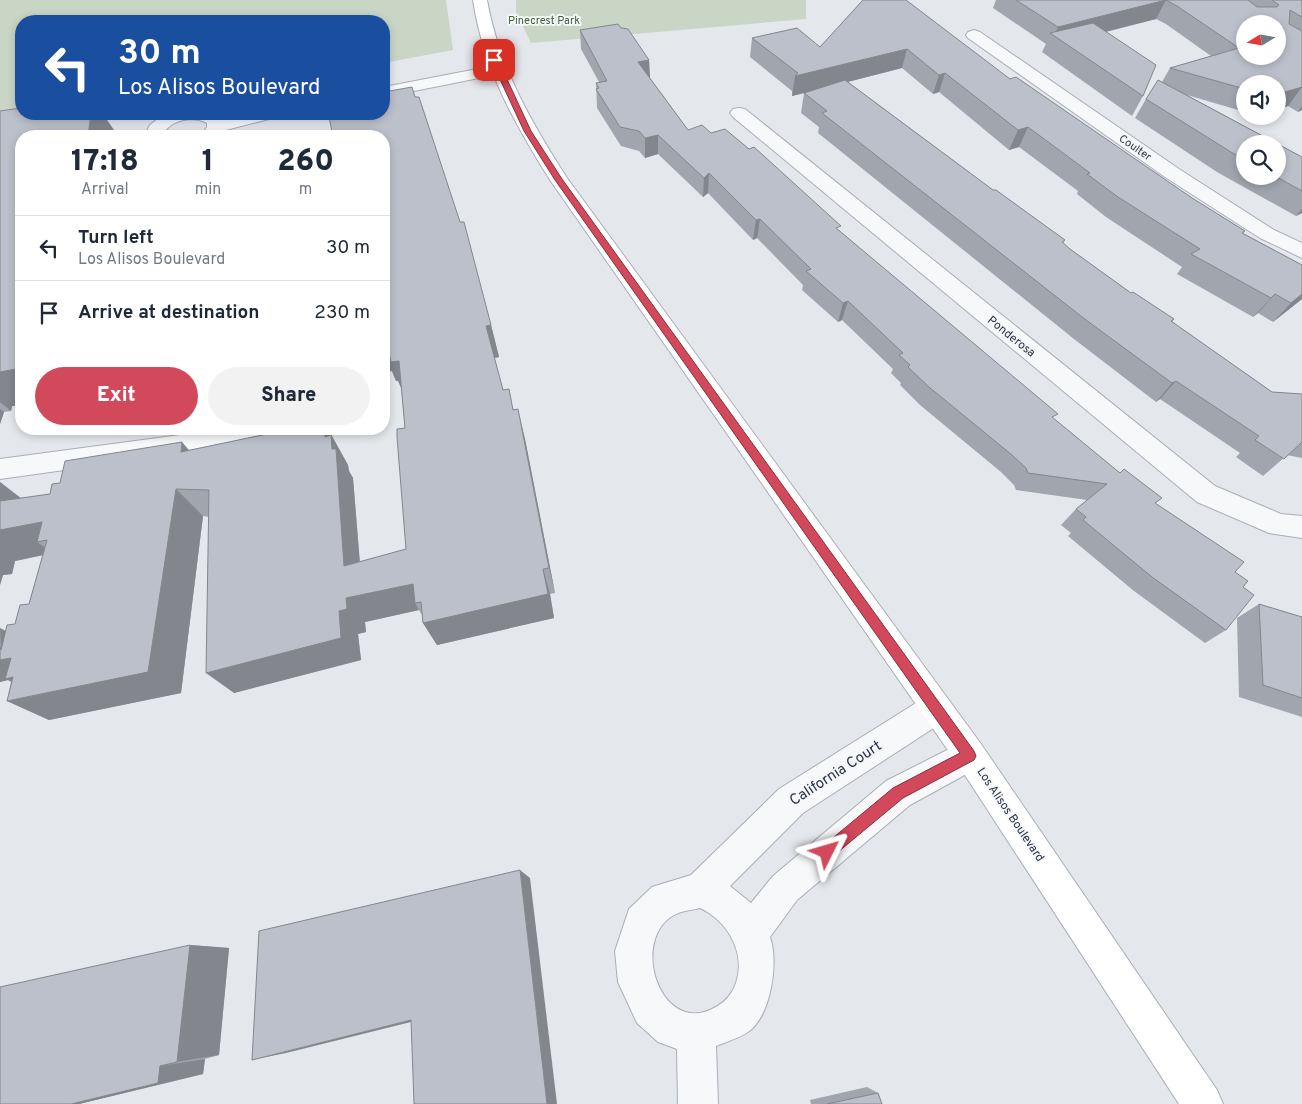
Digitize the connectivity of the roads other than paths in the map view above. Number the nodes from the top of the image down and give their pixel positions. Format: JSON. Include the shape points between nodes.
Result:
{"nodes":[{"id":1,"x":480,"y":0,"type":"edge"},
{"id":2,"x":974,"y":35,"type":"dead end"},
{"id":3,"x":497,"y":65,"type":"junction"},
{"id":4,"x":390,"y":78,"type":"edge"},
{"id":5,"x":390,"y":91,"type":"edge"},
{"id":6,"x":739,"y":113,"type":"dead end"},
{"id":7,"x":170,"y":120,"type":"edge"},
{"id":8,"x":228,"y":120,"type":"edge"},
{"id":9,"x":209,"y":123,"type":"edge"},
{"id":10,"x":156,"y":130,"type":"edge"},
{"id":11,"x":1302,"y":252,"type":"edge"},
{"id":12,"x":250,"y":435,"type":"edge"},
{"id":13,"x":0,"y":469,"type":"edge"},
{"id":14,"x":1302,"y":527,"type":"edge"},
{"id":15,"x":935,"y":709,"type":"junction"},
{"id":16,"x":970,"y":756,"type":"junction"},
{"id":17,"x":701,"y":890,"type":"junction"},
{"id":18,"x":751,"y":932,"type":"junction"},
{"id":19,"x":696,"y":1034,"type":"junction"},
{"id":20,"x":698,"y":1104,"type":"edge"},
{"id":21,"x":1203,"y":1104,"type":"edge"}],
"edges":[{"from":1,"to":3,"type":"main road","name":"Los Alisos Boulevard","via":[[485,31]]},
{"from":2,"to":11,"type":"street","name":"Coulter","via":[[1172,173],[1267,234]]},
{"from":3,"to":4,"type":"street"},
{"from":3,"to":5,"type":"street"},
{"from":3,"to":15,"type":"main road","name":"Los Alisos Boulevard","via":[[528,131],[559,180]]},
{"from":6,"to":14,"type":"street","name":"Ponderosa","via":[[1206,494],[1279,525]]},
{"from":7,"to":10,"type":"street"},
{"from":8,"to":9,"type":"street"},
{"from":12,"to":13,"type":"street"},
{"from":15,"to":16,"type":"main road","name":"Los Alisos Boulevard"},
{"from":15,"to":17,"type":"street","name":"California Court","via":[[791,801]]},
{"from":16,"to":18,"type":"street","via":[[898,793],[785,888]]},
{"from":16,"to":21,"type":"main road","name":"Los Alisos Boulevard"},
{"from":17,"to":18,"type":"street","via":[[732,906]]},
{"from":17,"to":19,"type":"street","via":[[673,894],[654,905],[641,924],[633,963],[640,995],[654,1016],[674,1029]]},
{"from":18,"to":19,"type":"street","via":[[756,972],[750,996],[736,1016],[718,1030]]},
{"from":19,"to":20,"type":"street"}]}
